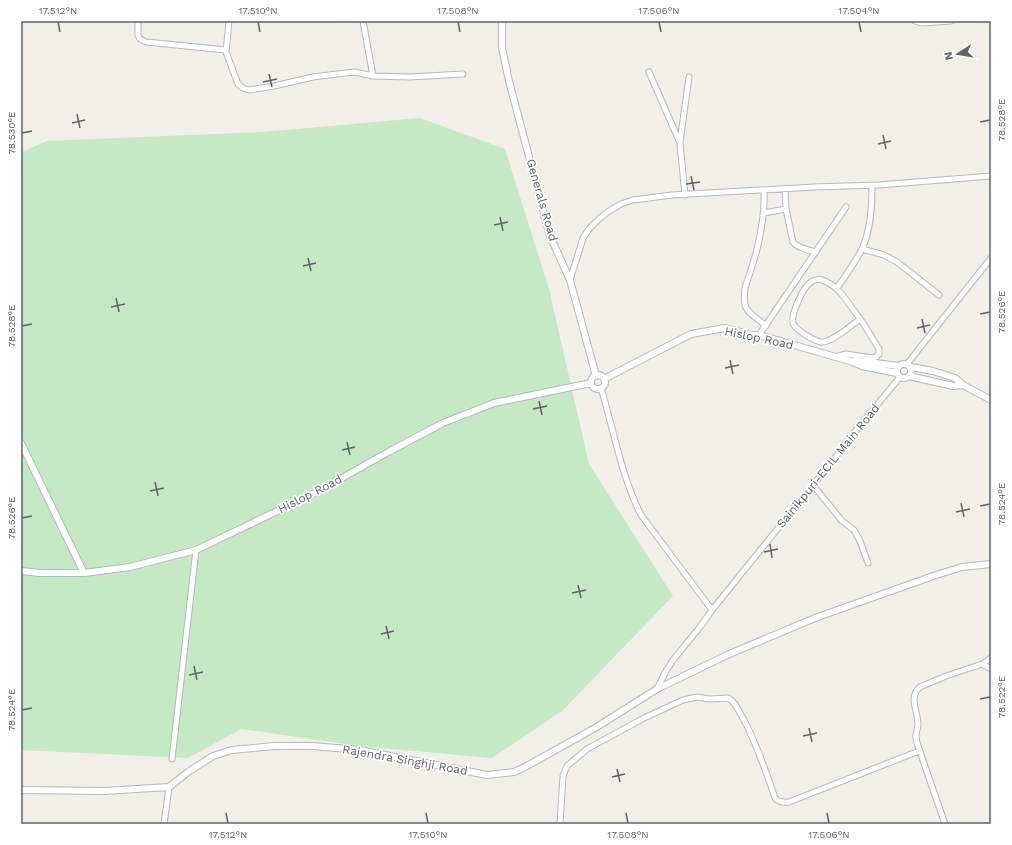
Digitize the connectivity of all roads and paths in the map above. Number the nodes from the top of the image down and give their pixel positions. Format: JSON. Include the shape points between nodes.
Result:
{"nodes":[{"id":1,"x":138,"y":21,"type":"edge"},
{"id":2,"x":229,"y":21,"type":"edge"},
{"id":3,"x":363,"y":21,"type":"edge"},
{"id":4,"x":502,"y":21,"type":"edge"},
{"id":5,"x":915,"y":21,"type":"edge"},
{"id":6,"x":951,"y":21,"type":"edge"},
{"id":7,"x":226,"y":50,"type":"junction"},
{"id":8,"x":649,"y":72,"type":"dead end"},
{"id":9,"x":463,"y":74,"type":"dead end"},
{"id":10,"x":373,"y":76,"type":"junction"},
{"id":11,"x":689,"y":77,"type":"dead end"},
{"id":12,"x":680,"y":143,"type":"junction"},
{"id":13,"x":991,"y":176,"type":"edge"},
{"id":14,"x":872,"y":185,"type":"junction"},
{"id":15,"x":785,"y":188,"type":"junction"},
{"id":16,"x":764,"y":190,"type":"junction"},
{"id":17,"x":684,"y":195,"type":"junction"},
{"id":18,"x":846,"y":207,"type":"dead end"},
{"id":19,"x":786,"y":209,"type":"junction"},
{"id":20,"x":764,"y":213,"type":"junction"},
{"id":21,"x":862,"y":249,"type":"junction"},
{"id":22,"x":816,"y":252,"type":"junction"},
{"id":23,"x":991,"y":258,"type":"edge"},
{"id":24,"x":570,"y":280,"type":"junction"},
{"id":25,"x":837,"y":288,"type":"junction"},
{"id":26,"x":939,"y":295,"type":"dead end"},
{"id":27,"x":860,"y":319,"type":"junction"},
{"id":28,"x":766,"y":326,"type":"junction"},
{"id":29,"x":759,"y":336,"type":"junction"},
{"id":30,"x":834,"y":357,"type":"junction"},
{"id":31,"x":850,"y":361,"type":"junction"},
{"id":32,"x":909,"y":365,"type":"junction"},
{"id":33,"x":898,"y":366,"type":"junction"},
{"id":34,"x":898,"y":375,"type":"junction"},
{"id":35,"x":596,"y":376,"type":"junction"},
{"id":36,"x":909,"y":376,"type":"junction"},
{"id":37,"x":604,"y":379,"type":"junction"},
{"id":38,"x":591,"y":383,"type":"junction"},
{"id":39,"x":963,"y":385,"type":"junction"},
{"id":40,"x":601,"y":388,"type":"junction"},
{"id":41,"x":991,"y":400,"type":"edge"},
{"id":42,"x":21,"y":443,"type":"edge"},
{"id":43,"x":813,"y":485,"type":"junction"},
{"id":44,"x":196,"y":550,"type":"junction"},
{"id":45,"x":868,"y":563,"type":"dead end"},
{"id":46,"x":991,"y":564,"type":"edge"},
{"id":47,"x":21,"y":571,"type":"edge"},
{"id":48,"x":84,"y":573,"type":"junction"},
{"id":49,"x":712,"y":610,"type":"junction"},
{"id":50,"x":991,"y":658,"type":"edge"},
{"id":51,"x":982,"y":664,"type":"junction"},
{"id":52,"x":991,"y":669,"type":"edge"},
{"id":53,"x":657,"y":689,"type":"junction"},
{"id":54,"x":919,"y":751,"type":"junction"},
{"id":55,"x":172,"y":759,"type":"dead end"},
{"id":56,"x":169,"y":787,"type":"junction"},
{"id":57,"x":21,"y":790,"type":"edge"},
{"id":58,"x":164,"y":824,"type":"edge"},
{"id":59,"x":560,"y":824,"type":"edge"},
{"id":60,"x":945,"y":824,"type":"edge"}],
"edges":[{"from":1,"to":7,"type":"street","via":[[138,35],[146,42]]},
{"from":2,"to":7,"type":"street"},
{"from":3,"to":10,"type":"street"},
{"from":4,"to":24,"type":"street","name":"Generals Road","via":[[502,48],[508,78],[550,236]]},
{"from":5,"to":6,"type":"street"},
{"from":7,"to":10,"type":"street","via":[[238,84],[249,90],[312,77],[354,72]]},
{"from":8,"to":12,"type":"street"},
{"from":9,"to":10,"type":"street"},
{"from":11,"to":12,"type":"street"},
{"from":12,"to":17,"type":"street"},
{"from":13,"to":14,"type":"street"},
{"from":14,"to":15,"type":"street"},
{"from":14,"to":21,"type":"street","via":[[870,218]]},
{"from":15,"to":16,"type":"street"},
{"from":15,"to":19,"type":"street"},
{"from":16,"to":17,"type":"street"},
{"from":16,"to":20,"type":"street"},
{"from":17,"to":24,"type":"street","via":[[633,200],[609,211],[583,238]]},
{"from":18,"to":22,"type":"street"},
{"from":19,"to":20,"type":"street"},
{"from":19,"to":22,"type":"street","via":[[793,242]]},
{"from":20,"to":28,"type":"street","via":[[757,250],[744,294],[748,312]]},
{"from":21,"to":25,"type":"street"},
{"from":21,"to":26,"type":"street","via":[[884,255],[897,262]]},
{"from":22,"to":28,"type":"street"},
{"from":23,"to":32,"type":"street"},
{"from":24,"to":35,"type":"street","name":"Generals Road"},
{"from":25,"to":27,"type":"street"},
{"from":25,"to":27,"type":"street","via":[[819,279],[810,282],[795,310],[795,327],[821,342],[840,335]]},
{"from":27,"to":30,"type":"street","via":[[879,348],[879,354],[872,358],[846,354]]},
{"from":28,"to":29,"type":"street"},
{"from":29,"to":30,"type":"street","name":"Hislop Road"},
{"from":29,"to":37,"type":"street","name":"Hislop Road","via":[[725,328],[691,334]]},
{"from":30,"to":31,"type":"street","name":"Hislop Road"},
{"from":31,"to":33,"type":"street"},
{"from":31,"to":34,"type":"street","name":"Hislop Road"},
{"from":32,"to":33,"type":"street","via":[[902,363]]},
{"from":32,"to":36,"type":"street"},
{"from":32,"to":39,"type":"street","via":[[955,378]]},
{"from":33,"to":34,"type":"street"},
{"from":34,"to":36,"type":"street","via":[[905,378]]},
{"from":34,"to":43,"type":"street","name":"Sainikpuri-ECIL Main Road"},
{"from":35,"to":37,"type":"street"},
{"from":35,"to":38,"type":"street","via":[[592,378]]},
{"from":36,"to":39,"type":"street","via":[[952,386]]},
{"from":37,"to":40,"type":"street"},
{"from":38,"to":40,"type":"street","via":[[594,388]]},
{"from":38,"to":44,"type":"street","name":"Hislop Road","via":[[494,403],[443,423],[317,492]]},
{"from":39,"to":41,"type":"street"},
{"from":40,"to":49,"type":"street","via":[[626,481],[641,515]]},
{"from":42,"to":48,"type":"street"},
{"from":43,"to":45,"type":"street","via":[[842,521],[854,530]]},
{"from":43,"to":49,"type":"street","name":"Sainikpuri-ECIL Main Road"},
{"from":44,"to":48,"type":"street","name":"Hislop Road","via":[[130,567]]},
{"from":44,"to":55,"type":"street"},
{"from":46,"to":53,"type":"street","name":"Rajendra Singhji Road","via":[[962,567],[815,618],[727,655]]},
{"from":47,"to":48,"type":"street","name":"Hislop Road"},
{"from":49,"to":53,"type":"street","name":"Sainikpuri-ECIL Main Road","via":[[673,660]]},
{"from":50,"to":51,"type":"street"},
{"from":51,"to":52,"type":"street"},
{"from":51,"to":54,"type":"street","via":[[917,689],[914,699]]},
{"from":53,"to":56,"type":"street","name":"Rajendra Singhji Road","via":[[589,732],[514,772],[487,775],[360,750],[274,746],[232,750],[213,756]]},
{"from":54,"to":59,"type":"street","via":[[789,802],[779,801],[775,798],[752,736],[732,700],[692,698],[644,718],[602,740],[567,766],[563,776]]},
{"from":54,"to":60,"type":"street"},
{"from":56,"to":57,"type":"street","via":[[104,791]]},
{"from":56,"to":58,"type":"street"}]}
